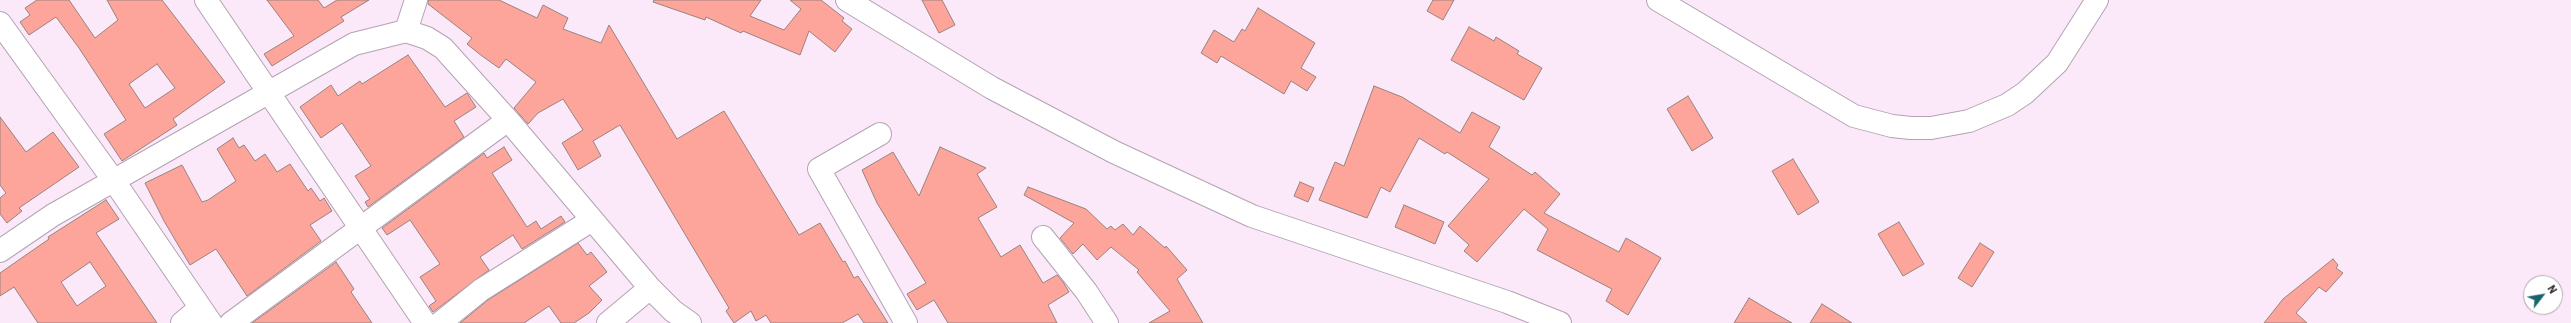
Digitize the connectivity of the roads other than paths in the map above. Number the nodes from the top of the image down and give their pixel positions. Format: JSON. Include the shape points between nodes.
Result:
{"nodes":[{"id":1,"x":206,"y":0,"type":"edge"},
{"id":2,"x":416,"y":0,"type":"edge"},
{"id":3,"x":847,"y":0,"type":"edge"},
{"id":4,"x":1658,"y":0,"type":"edge"},
{"id":5,"x":2097,"y":0,"type":"edge"},
{"id":6,"x":0,"y":23,"type":"edge"},
{"id":7,"x":406,"y":31,"type":"junction"},
{"id":8,"x":270,"y":93,"type":"junction"},
{"id":9,"x":508,"y":120,"type":"junction"},
{"id":10,"x":880,"y":134,"type":"dead end"},
{"id":11,"x":114,"y":181,"type":"junction"},
{"id":12,"x":592,"y":220,"type":"junction"},
{"id":13,"x":361,"y":226,"type":"junction"},
{"id":14,"x":1043,"y":237,"type":"dead end"},
{"id":15,"x":3,"y":243,"type":"edge"},
{"id":16,"x":650,"y":288,"type":"junction"},
{"id":17,"x":206,"y":316,"type":"edge"},
{"id":18,"x":182,"y":323,"type":"edge"},
{"id":19,"x":231,"y":323,"type":"edge"},
{"id":20,"x":425,"y":323,"type":"edge"},
{"id":21,"x":440,"y":323,"type":"edge"},
{"id":22,"x":608,"y":323,"type":"edge"},
{"id":23,"x":690,"y":323,"type":"edge"},
{"id":24,"x":906,"y":323,"type":"edge"},
{"id":25,"x":1107,"y":323,"type":"edge"},
{"id":26,"x":1560,"y":323,"type":"edge"}],
"edges":[{"from":1,"to":8,"type":"street"},
{"from":2,"to":7,"type":"street"},
{"from":3,"to":26,"type":"street","via":[[992,88],[1114,152],[1252,216],[1508,302]]},
{"from":4,"to":5,"type":"street","via":[[1854,116],[1911,128],[1969,121],[2000,108],[2025,93],[2057,63]]},
{"from":6,"to":11,"type":"street"},
{"from":7,"to":8,"type":"street","via":[[354,44]]},
{"from":7,"to":9,"type":"street","via":[[427,38],[443,48]]},
{"from":8,"to":11,"type":"street"},
{"from":8,"to":13,"type":"street"},
{"from":9,"to":12,"type":"street"},
{"from":9,"to":13,"type":"street"},
{"from":10,"to":24,"type":"street","via":[[819,169]]},
{"from":11,"to":15,"type":"street"},
{"from":11,"to":17,"type":"street"},
{"from":12,"to":16,"type":"street"},
{"from":12,"to":21,"type":"street","via":[[481,290]]},
{"from":13,"to":19,"type":"street"},
{"from":13,"to":20,"type":"street"},
{"from":14,"to":25,"type":"street","via":[[1086,291]]},
{"from":16,"to":22,"type":"street"},
{"from":16,"to":23,"type":"street","via":[[673,311]]},
{"from":17,"to":18,"type":"street"}]}
